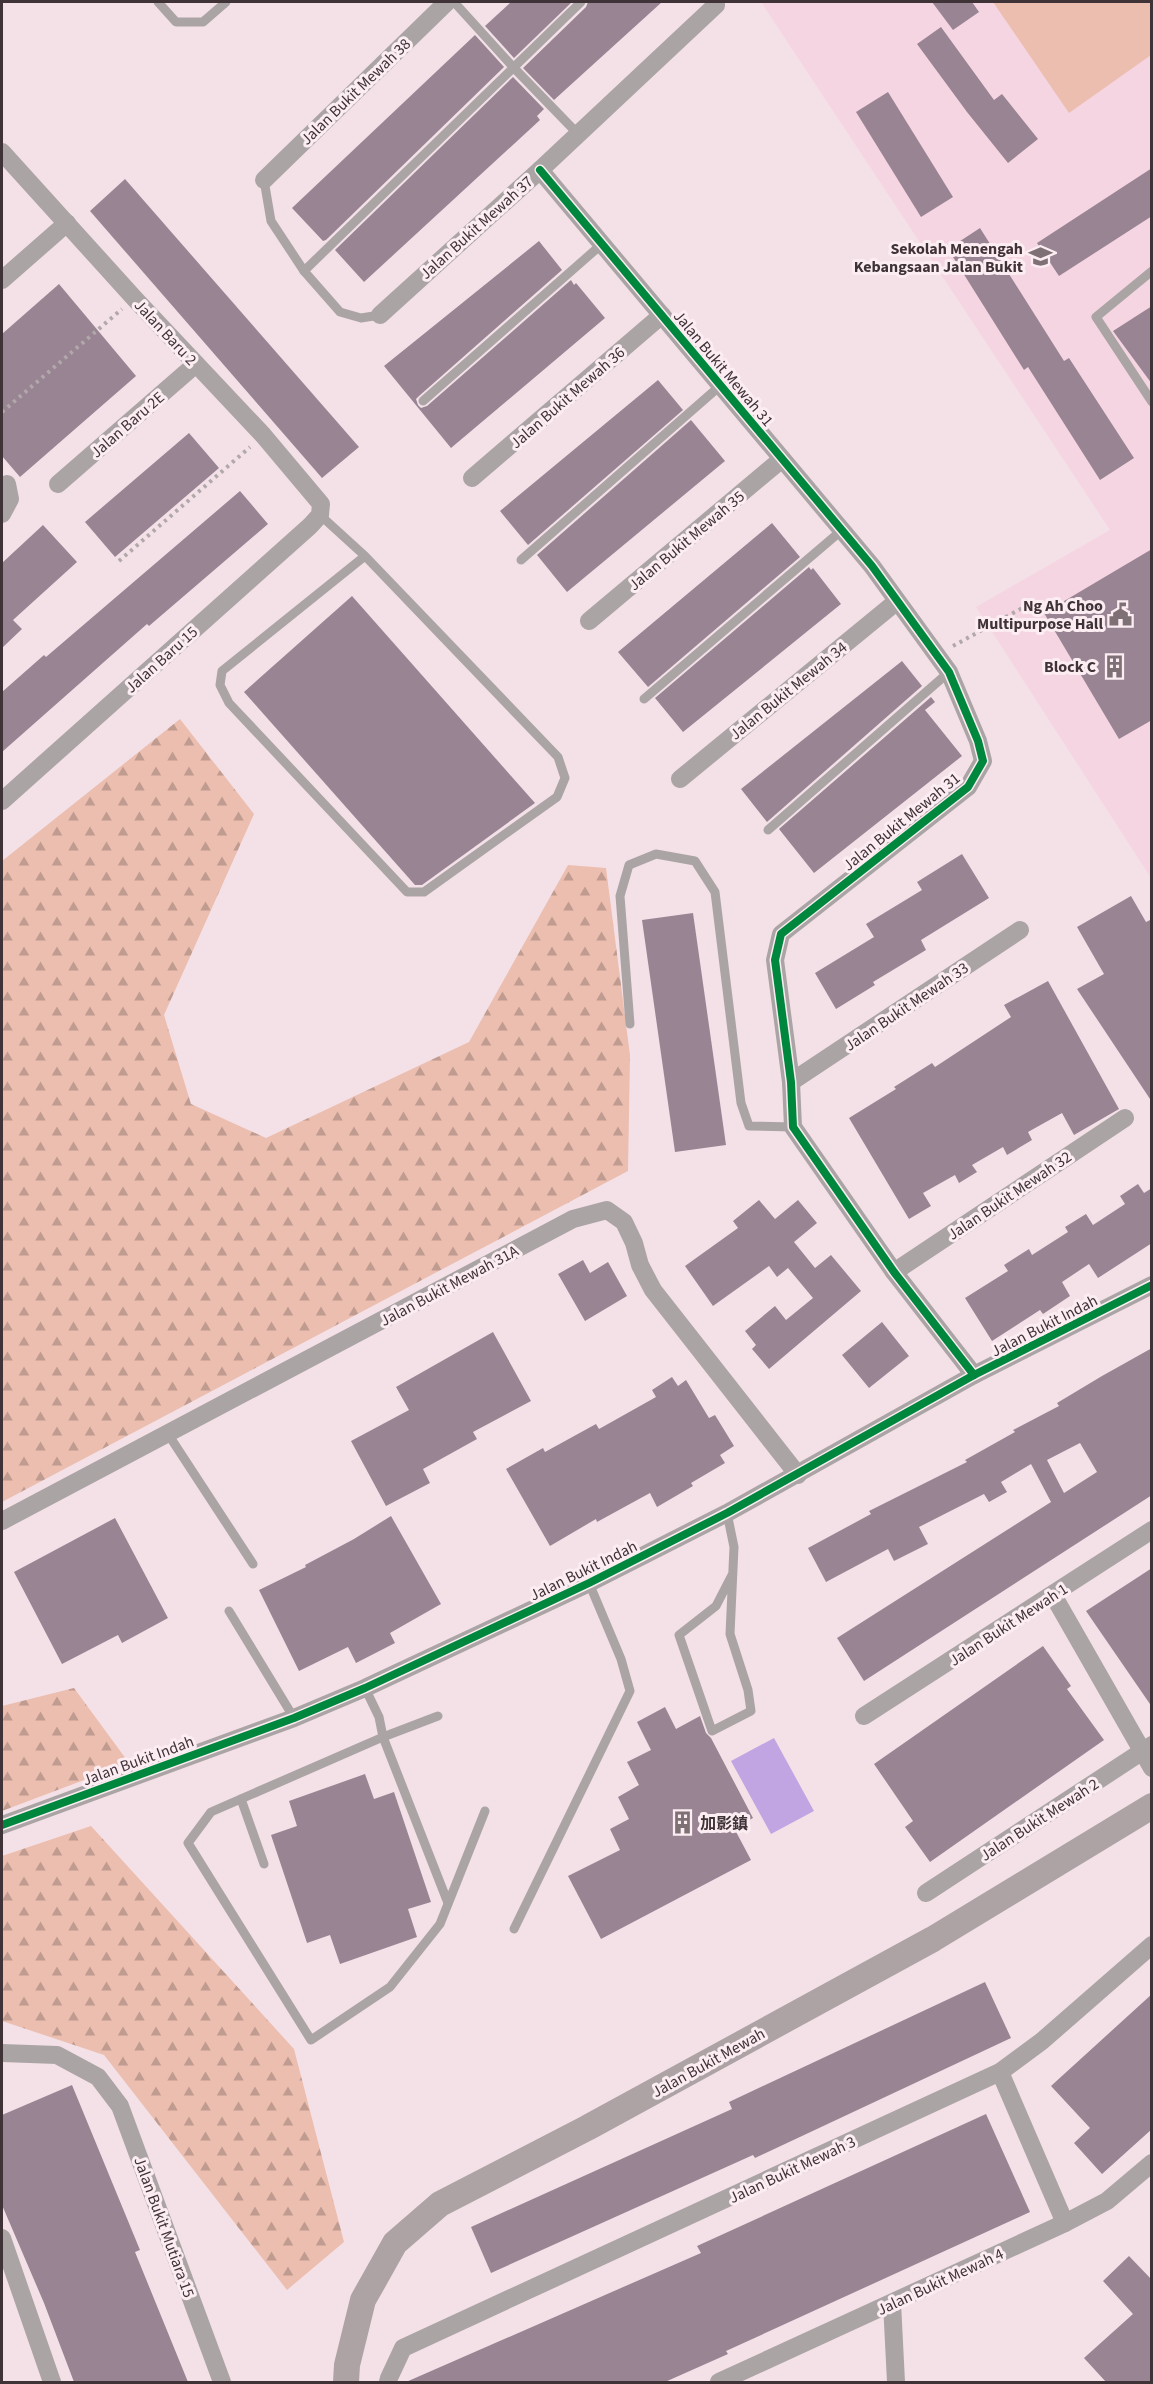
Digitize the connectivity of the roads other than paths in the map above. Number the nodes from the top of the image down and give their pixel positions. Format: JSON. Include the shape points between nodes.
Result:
{"nodes":[{"id":1,"x":158,"y":2,"type":"edge"},
{"id":2,"x":226,"y":2,"type":"edge"},
{"id":3,"x":447,"y":2,"type":"edge"},
{"id":4,"x":454,"y":2,"type":"edge"},
{"id":5,"x":581,"y":2,"type":"edge"},
{"id":6,"x":715,"y":3,"type":"edge"},
{"id":7,"x":514,"y":68,"type":"junction"},
{"id":8,"x":578,"y":134,"type":"junction"},
{"id":9,"x":2,"y":152,"type":"edge"},
{"id":10,"x":540,"y":170,"type":"junction"},
{"id":11,"x":264,"y":180,"type":"joint"},
{"id":12,"x":67,"y":223,"type":"junction"},
{"id":13,"x":602,"y":244,"type":"junction"},
{"id":14,"x":303,"y":271,"type":"junction"},
{"id":15,"x":1152,"y":271,"type":"edge"},
{"id":16,"x":2,"y":280,"type":"edge"},
{"id":17,"x":380,"y":315,"type":"joint"},
{"id":18,"x":662,"y":315,"type":"junction"},
{"id":19,"x":196,"y":364,"type":"junction"},
{"id":20,"x":721,"y":385,"type":"junction"},
{"id":21,"x":423,"y":401,"type":"dead end"},
{"id":22,"x":1152,"y":402,"type":"edge"},
{"id":23,"x":782,"y":459,"type":"junction"},
{"id":24,"x":472,"y":478,"type":"dead end"},
{"id":25,"x":4,"y":481,"type":"edge"},
{"id":26,"x":58,"y":484,"type":"dead end"},
{"id":27,"x":2,"y":514,"type":"edge"},
{"id":28,"x":320,"y":515,"type":"junction"},
{"id":29,"x":842,"y":530,"type":"junction"},
{"id":30,"x":365,"y":556,"type":"junction"},
{"id":31,"x":521,"y":560,"type":"dead end"},
{"id":32,"x":897,"y":602,"type":"junction"},
{"id":33,"x":589,"y":621,"type":"dead end"},
{"id":34,"x":949,"y":672,"type":"junction"},
{"id":35,"x":644,"y":699,"type":"dead end"},
{"id":36,"x":680,"y":779,"type":"dead end"},
{"id":37,"x":2,"y":801,"type":"edge"},
{"id":38,"x":768,"y":830,"type":"dead end"},
{"id":39,"x":1020,"y":930,"type":"dead end"},
{"id":40,"x":630,"y":1024,"type":"dead end"},
{"id":41,"x":791,"y":1082,"type":"junction"},
{"id":42,"x":1125,"y":1118,"type":"dead end"},
{"id":43,"x":793,"y":1127,"type":"junction"},
{"id":44,"x":894,"y":1272,"type":"junction"},
{"id":45,"x":1152,"y":1285,"type":"edge"},
{"id":46,"x":974,"y":1376,"type":"junction"},
{"id":47,"x":168,"y":1434,"type":"junction"},
{"id":48,"x":798,"y":1475,"type":"junction"},
{"id":49,"x":728,"y":1513,"type":"junction"},
{"id":50,"x":2,"y":1521,"type":"edge"},
{"id":51,"x":1152,"y":1530,"type":"edge"},
{"id":52,"x":253,"y":1564,"type":"dead end"},
{"id":53,"x":732,"y":1575,"type":"junction"},
{"id":54,"x":589,"y":1583,"type":"junction"},
{"id":55,"x":1053,"y":1595,"type":"junction"},
{"id":56,"x":229,"y":1611,"type":"dead end"},
{"id":57,"x":365,"y":1688,"type":"junction"},
{"id":58,"x":438,"y":1716,"type":"dead end"},
{"id":59,"x":864,"y":1716,"type":"dead end"},
{"id":60,"x":294,"y":1718,"type":"junction"},
{"id":61,"x":383,"y":1737,"type":"junction"},
{"id":62,"x":1147,"y":1748,"type":"edge"},
{"id":63,"x":1152,"y":1768,"type":"edge"},
{"id":64,"x":241,"y":1799,"type":"junction"},
{"id":65,"x":1152,"y":1806,"type":"edge"},
{"id":66,"x":485,"y":1811,"type":"dead end"},
{"id":67,"x":2,"y":1825,"type":"edge"},
{"id":68,"x":264,"y":1864,"type":"dead end"},
{"id":69,"x":926,"y":1893,"type":"dead end"},
{"id":70,"x":448,"y":1903,"type":"junction"},
{"id":71,"x":514,"y":1929,"type":"dead end"},
{"id":72,"x":1152,"y":1945,"type":"edge"},
{"id":73,"x":2,"y":2053,"type":"edge"},
{"id":74,"x":1000,"y":2072,"type":"junction"},
{"id":75,"x":1152,"y":2163,"type":"edge"},
{"id":76,"x":1065,"y":2223,"type":"junction"},
{"id":77,"x":2,"y":2238,"type":"edge"},
{"id":78,"x":892,"y":2303,"type":"junction"},
{"id":79,"x":744,"y":2377,"type":"edge"},
{"id":80,"x":52,"y":2382,"type":"edge"},
{"id":81,"x":222,"y":2382,"type":"edge"},
{"id":82,"x":346,"y":2382,"type":"edge"},
{"id":83,"x":388,"y":2382,"type":"edge"},
{"id":84,"x":719,"y":2382,"type":"edge"},
{"id":85,"x":896,"y":2382,"type":"edge"}],
"edges":[{"from":1,"to":2,"type":"lane","via":[[176,22],[203,22]]},
{"from":3,"to":11,"type":"street","name":"Jalan Bukit Mewah 38"},
{"from":4,"to":7,"type":"lane"},
{"from":5,"to":7,"type":"lane"},
{"from":6,"to":8,"type":"street","name":"Jalan Bukit Mewah 37"},
{"from":7,"to":8,"type":"lane"},
{"from":7,"to":14,"type":"lane"},
{"from":8,"to":10,"type":"street","name":"Jalan Bukit Mewah 37"},
{"from":9,"to":12,"type":"street","name":"Jalan Baru 2"},
{"from":10,"to":13,"type":"street","name":"Jalan Bukit Mewah 31"},
{"from":10,"to":17,"type":"street","name":"Jalan Bukit Mewah 37"},
{"from":11,"to":14,"type":"lane","name":"Jalan Bukit Mewah 37","via":[[271,221]]},
{"from":12,"to":16,"type":"street"},
{"from":12,"to":19,"type":"street","name":"Jalan Baru 2"},
{"from":13,"to":18,"type":"street","name":"Jalan Bukit Mewah 31"},
{"from":13,"to":21,"type":"lane"},
{"from":14,"to":17,"type":"lane","name":"Jalan Bukit Mewah 37","via":[[340,312],[361,318]]},
{"from":15,"to":22,"type":"lane","via":[[1095,317]]},
{"from":18,"to":20,"type":"street","name":"Jalan Bukit Mewah 31"},
{"from":18,"to":24,"type":"street","name":"Jalan Bukit Mewah 36"},
{"from":19,"to":26,"type":"street","name":"Jalan Baru 2E"},
{"from":19,"to":28,"type":"street","name":"Jalan Baru 2","via":[[314,494],[321,504]]},
{"from":20,"to":23,"type":"street","name":"Jalan Bukit Mewah 31"},
{"from":20,"to":31,"type":"lane"},
{"from":23,"to":29,"type":"street","name":"Jalan Bukit Mewah 31"},
{"from":23,"to":33,"type":"street","name":"Jalan Bukit Mewah 35"},
{"from":25,"to":27,"type":"street","via":[[10,499]]},
{"from":28,"to":30,"type":"lane"},
{"from":28,"to":37,"type":"street","name":"Jalan Baru 15"},
{"from":29,"to":32,"type":"street","name":"Jalan Bukit Mewah 31"},
{"from":29,"to":35,"type":"lane"},
{"from":30,"to":30,"type":"lane","via":[[558,757],[565,778],[557,797],[424,892],[407,892],[229,703],[220,685],[222,671]]},
{"from":32,"to":34,"type":"street","name":"Jalan Bukit Mewah 31"},
{"from":32,"to":36,"type":"street","name":"Jalan Bukit Mewah 34"},
{"from":34,"to":38,"type":"lane"},
{"from":34,"to":41,"type":"street","name":"Jalan Bukit Mewah 31","via":[[983,761],[968,788],[781,934],[775,960]]},
{"from":39,"to":41,"type":"street","name":"Jalan Bukit Mewah 33"},
{"from":40,"to":43,"type":"lane","via":[[620,896],[629,865],[656,854],[695,861],[715,892],[741,1103],[749,1126]]},
{"from":41,"to":43,"type":"street","name":"Jalan Bukit Mewah 31"},
{"from":42,"to":44,"type":"street","name":"Jalan Bukit Mewah 32"},
{"from":43,"to":44,"type":"street"},
{"from":44,"to":46,"type":"street"},
{"from":45,"to":46,"type":"street","name":"Jalan Bukit Indah"},
{"from":46,"to":48,"type":"street","name":"Jalan Bukit Indah"},
{"from":47,"to":48,"type":"street","name":"Jalan Bukit Mewah 31A","via":[[573,1219],[607,1209],[624,1222],[653,1290]]},
{"from":47,"to":50,"type":"street","name":"Jalan Bukit Mewah 31A"},
{"from":47,"to":52,"type":"lane"},
{"from":48,"to":49,"type":"street","name":"Jalan Bukit Indah"},
{"from":49,"to":53,"type":"lane","via":[[734,1547]]},
{"from":49,"to":54,"type":"street","name":"Jalan Bukit Indah"},
{"from":51,"to":55,"type":"street","name":"Jalan Bukit Mewah 1"},
{"from":53,"to":53,"type":"lane","via":[[716,1606],[679,1635],[712,1731],[751,1712],[730,1634]]},
{"from":54,"to":57,"type":"street","name":"Jalan Bukit Indah"},
{"from":54,"to":71,"type":"lane","via":[[630,1691]]},
{"from":55,"to":59,"type":"street","name":"Jalan Bukit Mewah 1"},
{"from":55,"to":62,"type":"street"},
{"from":56,"to":60,"type":"lane"},
{"from":57,"to":60,"type":"street","name":"Jalan Bukit Indah"},
{"from":57,"to":61,"type":"lane","via":[[379,1717]]},
{"from":58,"to":61,"type":"lane"},
{"from":60,"to":67,"type":"street","name":"Jalan Bukit Indah"},
{"from":61,"to":64,"type":"lane"},
{"from":61,"to":70,"type":"lane"},
{"from":62,"to":63,"type":"street"},
{"from":62,"to":69,"type":"street","name":"Jalan Bukit Mewah 2"},
{"from":64,"to":68,"type":"lane"},
{"from":64,"to":70,"type":"lane","via":[[211,1812],[188,1843],[311,2040],[390,1987],[440,1924]]},
{"from":65,"to":82,"type":"street","name":"Jalan Bukit Mewah","via":[[933,1939],[440,2204],[395,2243],[363,2300]]},
{"from":66,"to":70,"type":"lane"},
{"from":72,"to":74,"type":"street","name":"Jalan Bukit Mewah 3","via":[[1042,2041]]},
{"from":73,"to":81,"type":"street","name":"Jalan Bukit Mutiara 15","via":[[57,2055],[98,2077],[120,2106]]},
{"from":74,"to":76,"type":"street"},
{"from":74,"to":83,"type":"street","name":"Jalan Bukit Mewah 3","via":[[403,2348]]},
{"from":75,"to":76,"type":"street","name":"Jalan Bukit Mewah 4","via":[[1107,2201]]},
{"from":76,"to":78,"type":"street","name":"Jalan Bukit Mewah 4"},
{"from":77,"to":80,"type":"street"},
{"from":78,"to":79,"type":"street","name":"Jalan Bukit Mewah 4"},
{"from":78,"to":85,"type":"street"},
{"from":79,"to":84,"type":"street","name":"Jalan Bukit Mewah 4"}]}
